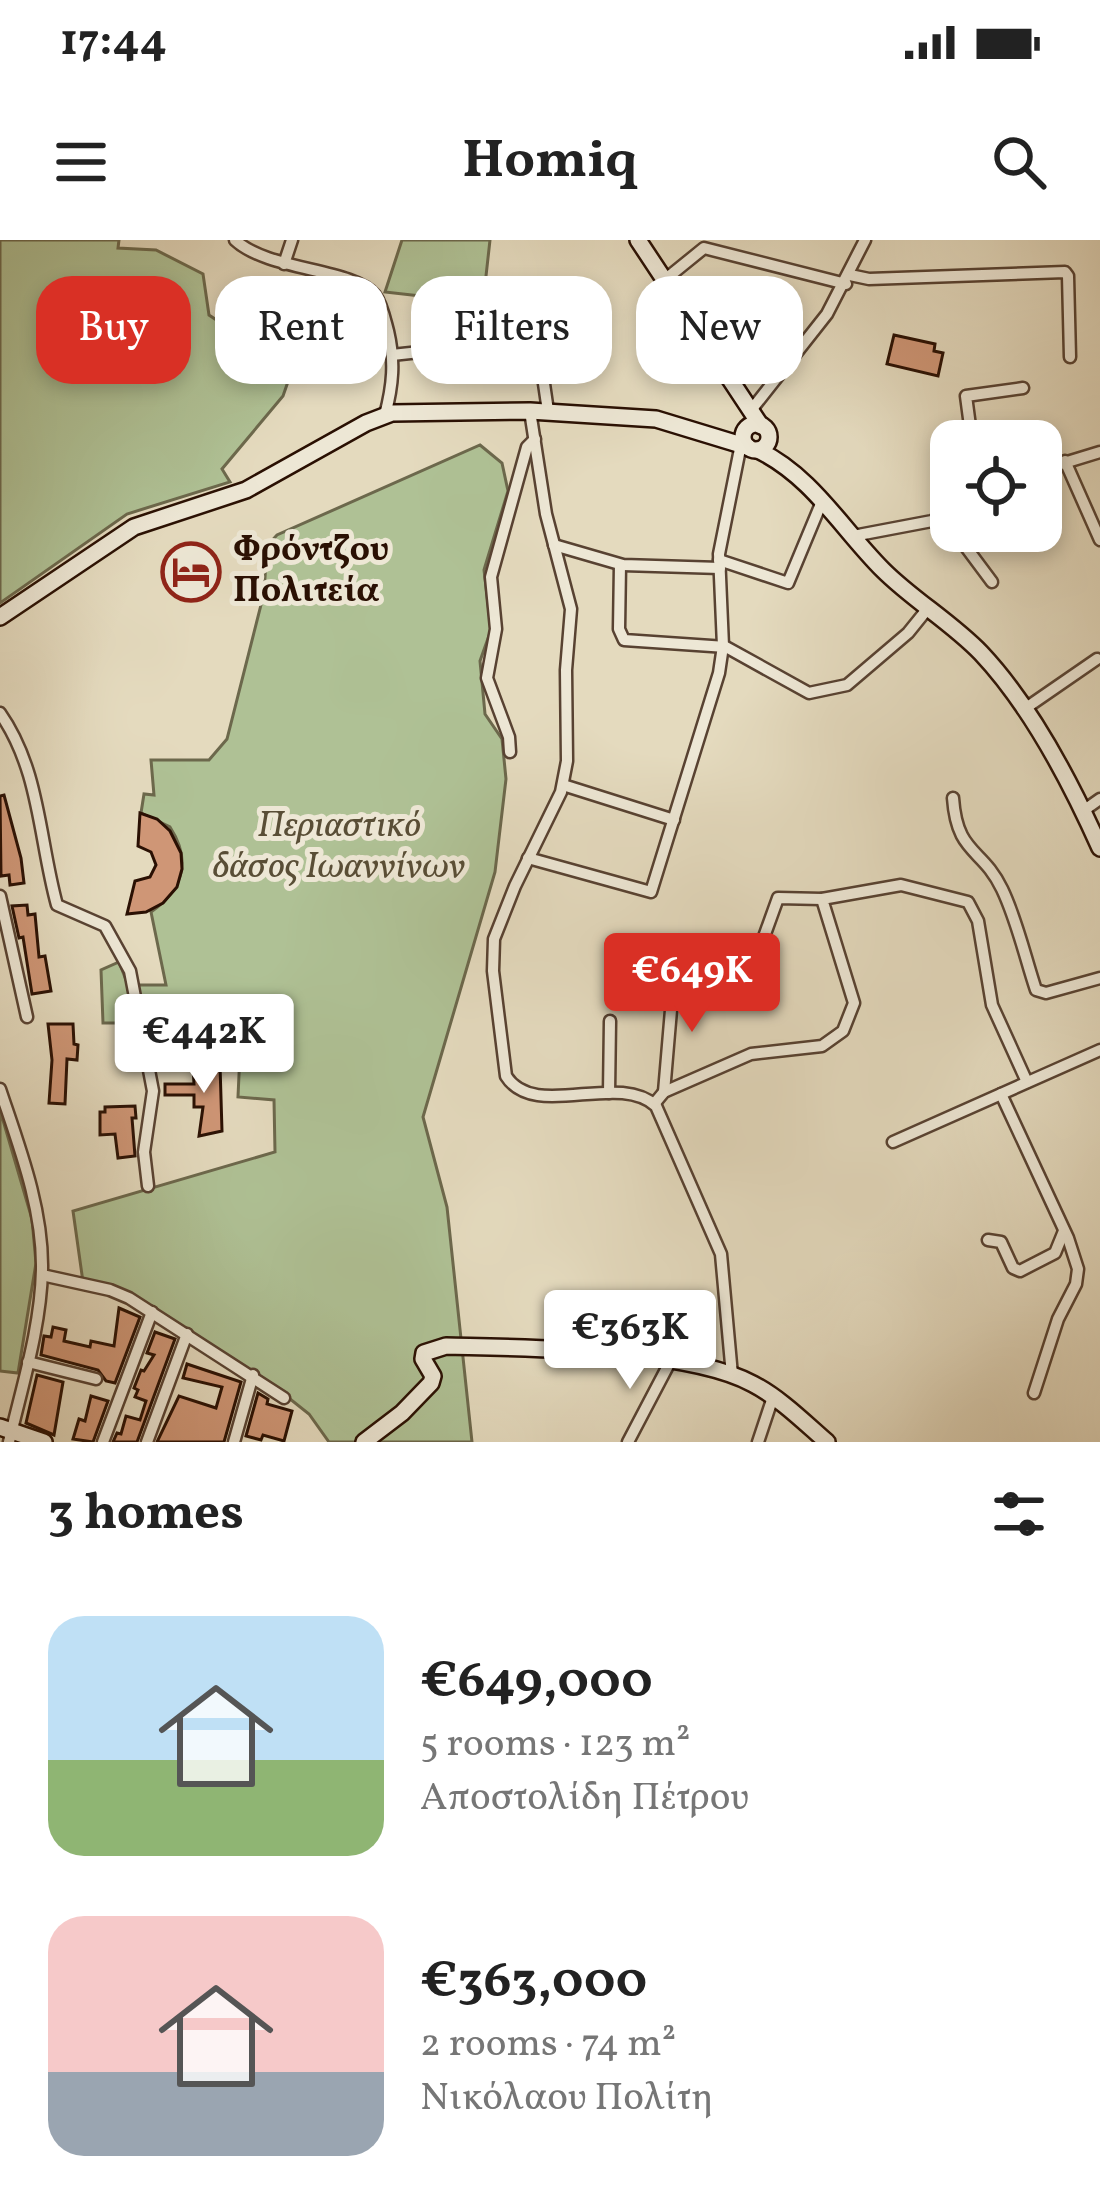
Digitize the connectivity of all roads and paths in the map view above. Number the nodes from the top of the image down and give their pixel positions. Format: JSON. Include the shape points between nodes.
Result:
{"nodes":[{"id":1,"x":235,"y":240,"type":"edge"},
{"id":2,"x":292,"y":240,"type":"edge"},
{"id":3,"x":638,"y":240,"type":"edge"},
{"id":4,"x":865,"y":240,"type":"edge"},
{"id":5,"x":284,"y":264,"type":"junction"},
{"id":6,"x":665,"y":276,"type":"edge"},
{"id":7,"x":669,"y":276,"type":"edge"},
{"id":8,"x":848,"y":279,"type":"junction"},
{"id":9,"x":411,"y":353,"type":"edge"},
{"id":10,"x":392,"y":355,"type":"junction"},
{"id":11,"x":1070,"y":357,"type":"dead end"},
{"id":12,"x":538,"y":384,"type":"edge"},
{"id":13,"x":735,"y":384,"type":"edge"},
{"id":14,"x":1023,"y":388,"type":"dead end"},
{"id":15,"x":752,"y":410,"type":"junction"},
{"id":16,"x":539,"y":411,"type":"junction"},
{"id":17,"x":385,"y":415,"type":"junction"},
{"id":18,"x":969,"y":420,"type":"edge"},
{"id":19,"x":750,"y":438,"type":"junction"},
{"id":20,"x":535,"y":439,"type":"junction"},
{"id":21,"x":1100,"y":452,"type":"edge"},
{"id":22,"x":1065,"y":461,"type":"junction"},
{"id":23,"x":1062,"y":462,"type":"edge"},
{"id":24,"x":823,"y":499,"type":"junction"},
{"id":25,"x":930,"y":525,"type":"edge"},
{"id":26,"x":853,"y":536,"type":"junction"},
{"id":27,"x":1100,"y":540,"type":"edge"},
{"id":28,"x":554,"y":545,"type":"junction"},
{"id":29,"x":971,"y":552,"type":"edge"},
{"id":30,"x":719,"y":564,"type":"junction"},
{"id":31,"x":620,"y":565,"type":"junction"},
{"id":32,"x":992,"y":582,"type":"dead end"},
{"id":33,"x":929,"y":608,"type":"junction"},
{"id":34,"x":0,"y":617,"type":"edge"},
{"id":35,"x":723,"y":646,"type":"junction"},
{"id":36,"x":1097,"y":658,"type":"dead end"},
{"id":37,"x":1023,"y":710,"type":"junction"},
{"id":38,"x":0,"y":713,"type":"edge"},
{"id":39,"x":510,"y":752,"type":"dead end"},
{"id":40,"x":563,"y":785,"type":"junction"},
{"id":41,"x":953,"y":798,"type":"dead end"},
{"id":42,"x":1100,"y":799,"type":"edge"},
{"id":43,"x":1083,"y":811,"type":"junction"},
{"id":44,"x":674,"y":820,"type":"junction"},
{"id":45,"x":1100,"y":848,"type":"edge"},
{"id":46,"x":528,"y":858,"type":"junction"},
{"id":47,"x":0,"y":896,"type":"edge"},
{"id":48,"x":822,"y":899,"type":"junction"},
{"id":49,"x":756,"y":959,"type":"dead end"},
{"id":50,"x":674,"y":975,"type":"dead end"},
{"id":51,"x":1100,"y":978,"type":"edge"},
{"id":52,"x":27,"y":1017,"type":"dead end"},
{"id":53,"x":610,"y":1021,"type":"dead end"},
{"id":54,"x":1100,"y":1050,"type":"edge"},
{"id":55,"x":1027,"y":1082,"type":"junction"},
{"id":56,"x":0,"y":1089,"type":"edge"},
{"id":57,"x":664,"y":1092,"type":"junction"},
{"id":58,"x":609,"y":1093,"type":"junction"},
{"id":59,"x":1001,"y":1094,"type":"junction"},
{"id":60,"x":654,"y":1104,"type":"junction"},
{"id":61,"x":893,"y":1142,"type":"dead end"},
{"id":62,"x":148,"y":1186,"type":"dead end"},
{"id":63,"x":1064,"y":1231,"type":"junction"},
{"id":64,"x":988,"y":1240,"type":"dead end"},
{"id":65,"x":42,"y":1275,"type":"junction"},
{"id":66,"x":152,"y":1312,"type":"junction"},
{"id":67,"x":187,"y":1334,"type":"junction"},
{"id":68,"x":28,"y":1362,"type":"junction"},
{"id":69,"x":670,"y":1362,"type":"junction"},
{"id":70,"x":254,"y":1375,"type":"junction"},
{"id":71,"x":732,"y":1375,"type":"junction"},
{"id":72,"x":96,"y":1379,"type":"dead end"},
{"id":73,"x":1034,"y":1393,"type":"dead end"},
{"id":74,"x":284,"y":1397,"type":"dead end"},
{"id":75,"x":773,"y":1397,"type":"junction"},
{"id":76,"x":7,"y":1434,"type":"edge"},
{"id":77,"x":44,"y":1442,"type":"edge"},
{"id":78,"x":103,"y":1442,"type":"edge"},
{"id":79,"x":147,"y":1442,"type":"edge"},
{"id":80,"x":234,"y":1442,"type":"edge"},
{"id":81,"x":364,"y":1442,"type":"edge"},
{"id":82,"x":628,"y":1442,"type":"edge"},
{"id":83,"x":758,"y":1442,"type":"edge"},
{"id":84,"x":827,"y":1442,"type":"edge"}],
"edges":[{"from":1,"to":5,"type":"street"},
{"from":2,"to":5,"type":"street"},
{"from":3,"to":6,"type":"street"},
{"from":4,"to":8,"type":"street"},
{"from":5,"to":10,"type":"street","via":[[375,296]]},
{"from":7,"to":8,"type":"street","via":[[704,248]]},
{"from":8,"to":11,"type":"street","via":[[1065,272]]},
{"from":8,"to":15,"type":"street"},
{"from":9,"to":10,"type":"street"},
{"from":10,"to":17,"type":"street"},
{"from":12,"to":16,"type":"street"},
{"from":13,"to":15,"type":"street"},
{"from":14,"to":18,"type":"street","via":[[966,396]]},
{"from":15,"to":19,"type":"street"},
{"from":16,"to":17,"type":"street"},
{"from":16,"to":19,"type":"street","via":[[666,420]]},
{"from":16,"to":20,"type":"street"},
{"from":17,"to":34,"type":"street","via":[[254,486],[134,527]]},
{"from":19,"to":24,"type":"street"},
{"from":19,"to":30,"type":"street"},
{"from":20,"to":28,"type":"street"},
{"from":20,"to":39,"type":"street","via":[[491,569],[496,629],[487,678]]},
{"from":21,"to":22,"type":"street"},
{"from":22,"to":23,"type":"street"},
{"from":22,"to":27,"type":"street"},
{"from":24,"to":26,"type":"street"},
{"from":24,"to":30,"type":"street","via":[[788,583]]},
{"from":25,"to":26,"type":"street"},
{"from":26,"to":33,"type":"street"},
{"from":28,"to":31,"type":"street"},
{"from":28,"to":40,"type":"street","via":[[572,609]]},
{"from":29,"to":32,"type":"street"},
{"from":30,"to":31,"type":"street"},
{"from":30,"to":35,"type":"street"},
{"from":31,"to":35,"type":"street","via":[[624,640]]},
{"from":33,"to":35,"type":"street","via":[[853,681],[826,692],[805,692]]},
{"from":33,"to":37,"type":"street","via":[[980,652]]},
{"from":35,"to":44,"type":"street"},
{"from":36,"to":37,"type":"street"},
{"from":37,"to":43,"type":"street"},
{"from":38,"to":62,"type":"street","via":[[32,777],[58,908],[101,922],[130,971],[153,1091],[144,1142]]},
{"from":40,"to":44,"type":"street"},
{"from":40,"to":46,"type":"street"},
{"from":41,"to":51,"type":"street","via":[[963,842],[1005,894],[1036,990]]},
{"from":42,"to":43,"type":"street"},
{"from":43,"to":45,"type":"street"},
{"from":44,"to":46,"type":"street","via":[[651,892]]},
{"from":46,"to":58,"type":"street","via":[[493,947],[507,1079],[537,1095]]},
{"from":47,"to":52,"type":"street"},
{"from":48,"to":49,"type":"street","via":[[778,898]]},
{"from":48,"to":55,"type":"street","via":[[902,885],[968,902],[992,1005]]},
{"from":48,"to":57,"type":"street","via":[[854,1003],[843,1031],[822,1046],[751,1054]]},
{"from":50,"to":57,"type":"street"},
{"from":53,"to":58,"type":"street"},
{"from":54,"to":55,"type":"street"},
{"from":55,"to":59,"type":"street"},
{"from":56,"to":65,"type":"street","via":[[35,1208]]},
{"from":57,"to":60,"type":"street"},
{"from":58,"to":60,"type":"street"},
{"from":59,"to":61,"type":"street"},
{"from":59,"to":63,"type":"street"},
{"from":60,"to":71,"type":"street","via":[[721,1254]]},
{"from":63,"to":64,"type":"street","via":[[1054,1255],[1020,1271],[1001,1242]]},
{"from":63,"to":73,"type":"street","via":[[1078,1276]]},
{"from":65,"to":66,"type":"street","via":[[110,1290]]},
{"from":65,"to":68,"type":"street"},
{"from":66,"to":67,"type":"street"},
{"from":66,"to":78,"type":"street"},
{"from":67,"to":70,"type":"street"},
{"from":67,"to":79,"type":"street"},
{"from":68,"to":72,"type":"street"},
{"from":68,"to":76,"type":"street"},
{"from":69,"to":71,"type":"street"},
{"from":69,"to":81,"type":"street","via":[[435,1347],[422,1356],[431,1382]]},
{"from":69,"to":82,"type":"street"},
{"from":70,"to":74,"type":"street"},
{"from":70,"to":80,"type":"street"},
{"from":71,"to":75,"type":"street"},
{"from":75,"to":83,"type":"street"},
{"from":75,"to":84,"type":"street"},
{"from":76,"to":77,"type":"street"}]}
